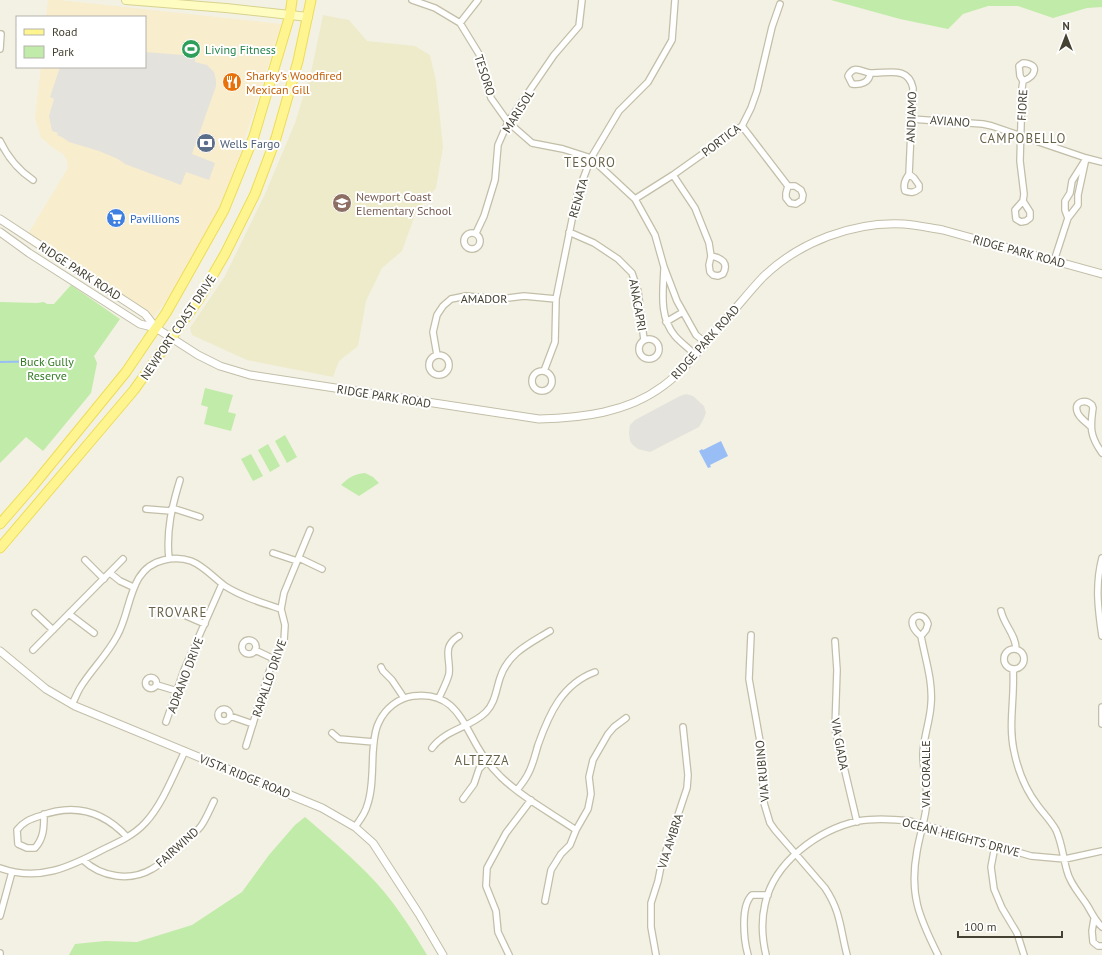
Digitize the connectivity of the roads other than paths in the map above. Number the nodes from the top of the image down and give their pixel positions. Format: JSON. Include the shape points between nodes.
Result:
{"nodes":[{"id":1,"x":126,"y":0,"type":"edge"},
{"id":2,"x":292,"y":0,"type":"edge"},
{"id":3,"x":311,"y":0,"type":"edge"},
{"id":4,"x":412,"y":0,"type":"edge"},
{"id":5,"x":478,"y":0,"type":"edge"},
{"id":6,"x":582,"y":0,"type":"edge"},
{"id":7,"x":675,"y":0,"type":"edge"},
{"id":8,"x":780,"y":4,"type":"dead end"},
{"id":9,"x":290,"y":15,"type":"junction"},
{"id":10,"x":308,"y":17,"type":"junction"},
{"id":11,"x":460,"y":23,"type":"junction"},
{"id":12,"x":1,"y":34,"type":"dead end"},
{"id":13,"x":0,"y":49,"type":"edge"},
{"id":14,"x":870,"y":73,"type":"dead end"},
{"id":15,"x":1023,"y":81,"type":"dead end"},
{"id":16,"x":911,"y":119,"type":"junction"},
{"id":17,"x":508,"y":122,"type":"junction"},
{"id":18,"x":742,"y":126,"type":"junction"},
{"id":19,"x":1020,"y":136,"type":"junction"},
{"id":20,"x":0,"y":142,"type":"edge"},
{"id":21,"x":591,"y":158,"type":"junction"},
{"id":22,"x":1086,"y":158,"type":"junction"},
{"id":23,"x":1102,"y":162,"type":"edge"},
{"id":24,"x":908,"y":174,"type":"dead end"},
{"id":25,"x":673,"y":175,"type":"junction"},
{"id":26,"x":33,"y":180,"type":"dead end"},
{"id":27,"x":788,"y":186,"type":"dead end"},
{"id":28,"x":1070,"y":193,"type":"junction"},
{"id":29,"x":1078,"y":195,"type":"junction"},
{"id":30,"x":635,"y":199,"type":"junction"},
{"id":31,"x":1023,"y":201,"type":"dead end"},
{"id":32,"x":1068,"y":218,"type":"junction"},
{"id":33,"x":0,"y":219,"type":"edge"},
{"id":34,"x":0,"y":232,"type":"edge"},
{"id":35,"x":569,"y":232,"type":"junction"},
{"id":36,"x":476,"y":233,"type":"dead end"},
{"id":37,"x":711,"y":256,"type":"dead end"},
{"id":38,"x":1054,"y":261,"type":"junction"},
{"id":39,"x":664,"y":267,"type":"junction"},
{"id":40,"x":1102,"y":274,"type":"edge"},
{"id":41,"x":556,"y":298,"type":"junction"},
{"id":42,"x":683,"y":312,"type":"junction"},
{"id":43,"x":666,"y":322,"type":"junction"},
{"id":44,"x":156,"y":328,"type":"junction"},
{"id":45,"x":172,"y":338,"type":"junction"},
{"id":46,"x":644,"y":340,"type":"dead end"},
{"id":47,"x":706,"y":343,"type":"junction"},
{"id":48,"x":437,"y":355,"type":"dead end"},
{"id":49,"x":695,"y":355,"type":"junction"},
{"id":50,"x":544,"y":371,"type":"dead end"},
{"id":51,"x":1090,"y":426,"type":"dead end"},
{"id":52,"x":1102,"y":453,"type":"edge"},
{"id":53,"x":180,"y":480,"type":"dead end"},
{"id":54,"x":146,"y":509,"type":"dead end"},
{"id":55,"x":171,"y":510,"type":"junction"},
{"id":56,"x":200,"y":517,"type":"dead end"},
{"id":57,"x":0,"y":524,"type":"edge"},
{"id":58,"x":310,"y":530,"type":"dead end"},
{"id":59,"x":0,"y":548,"type":"edge"},
{"id":60,"x":273,"y":553,"type":"dead end"},
{"id":61,"x":169,"y":558,"type":"junction"},
{"id":62,"x":1102,"y":558,"type":"edge"},
{"id":63,"x":123,"y":559,"type":"dead end"},
{"id":64,"x":298,"y":559,"type":"junction"},
{"id":65,"x":85,"y":560,"type":"dead end"},
{"id":66,"x":322,"y":569,"type":"dead end"},
{"id":67,"x":110,"y":573,"type":"junction"},
{"id":68,"x":104,"y":579,"type":"junction"},
{"id":69,"x":222,"y":584,"type":"junction"},
{"id":70,"x":134,"y":587,"type":"junction"},
{"id":71,"x":281,"y":609,"type":"junction"},
{"id":72,"x":1001,"y":611,"type":"dead end"},
{"id":73,"x":35,"y":613,"type":"dead end"},
{"id":74,"x":70,"y":614,"type":"junction"},
{"id":75,"x":182,"y":614,"type":"dead end"},
{"id":76,"x":205,"y":624,"type":"junction"},
{"id":77,"x":53,"y":630,"type":"junction"},
{"id":78,"x":550,"y":631,"type":"dead end"},
{"id":79,"x":94,"y":633,"type":"dead end"},
{"id":80,"x":459,"y":636,"type":"dead end"},
{"id":81,"x":751,"y":636,"type":"dead end"},
{"id":82,"x":921,"y":636,"type":"dead end"},
{"id":83,"x":1102,"y":636,"type":"edge"},
{"id":84,"x":835,"y":641,"type":"dead end"},
{"id":85,"x":1016,"y":649,"type":"junction"},
{"id":86,"x":33,"y":650,"type":"dead end"},
{"id":87,"x":255,"y":650,"type":"dead end"},
{"id":88,"x":0,"y":651,"type":"edge"},
{"id":89,"x":274,"y":659,"type":"junction"},
{"id":90,"x":381,"y":666,"type":"dead end"},
{"id":91,"x":1013,"y":669,"type":"junction"},
{"id":92,"x":595,"y":672,"type":"dead end"},
{"id":93,"x":157,"y":685,"type":"dead end"},
{"id":94,"x":177,"y":691,"type":"junction"},
{"id":95,"x":404,"y":698,"type":"junction"},
{"id":96,"x":439,"y":698,"type":"junction"},
{"id":97,"x":72,"y":704,"type":"junction"},
{"id":98,"x":1102,"y":707,"type":"edge"},
{"id":99,"x":230,"y":716,"type":"dead end"},
{"id":100,"x":626,"y":718,"type":"dead end"},
{"id":101,"x":166,"y":722,"type":"dead end"},
{"id":102,"x":253,"y":724,"type":"junction"},
{"id":103,"x":1102,"y":724,"type":"edge"},
{"id":104,"x":466,"y":725,"type":"junction"},
{"id":105,"x":683,"y":727,"type":"dead end"},
{"id":106,"x":332,"y":733,"type":"dead end"},
{"id":107,"x":374,"y":742,"type":"junction"},
{"id":108,"x":246,"y":746,"type":"dead end"},
{"id":109,"x":432,"y":748,"type":"dead end"},
{"id":110,"x":185,"y":751,"type":"junction"},
{"id":111,"x":487,"y":761,"type":"junction"},
{"id":112,"x":517,"y":790,"type":"junction"},
{"id":113,"x":462,"y":799,"type":"dead end"},
{"id":114,"x":531,"y":800,"type":"junction"},
{"id":115,"x":214,"y":801,"type":"dead end"},
{"id":116,"x":44,"y":814,"type":"junction"},
{"id":117,"x":857,"y":822,"type":"junction"},
{"id":118,"x":924,"y":825,"type":"junction"},
{"id":119,"x":354,"y":827,"type":"junction"},
{"id":120,"x":576,"y":830,"type":"junction"},
{"id":121,"x":127,"y":837,"type":"junction"},
{"id":122,"x":995,"y":846,"type":"junction"},
{"id":123,"x":1102,"y":851,"type":"edge"},
{"id":124,"x":796,"y":855,"type":"junction"},
{"id":125,"x":1065,"y":859,"type":"junction"},
{"id":126,"x":83,"y":860,"type":"junction"},
{"id":127,"x":0,"y":868,"type":"edge"},
{"id":128,"x":12,"y":872,"type":"junction"},
{"id":129,"x":768,"y":895,"type":"junction"},
{"id":130,"x":545,"y":901,"type":"dead end"},
{"id":131,"x":0,"y":914,"type":"edge"},
{"id":132,"x":1094,"y":919,"type":"junction"},
{"id":133,"x":1102,"y":927,"type":"edge"},
{"id":134,"x":1102,"y":946,"type":"edge"},
{"id":135,"x":443,"y":955,"type":"edge"},
{"id":136,"x":509,"y":955,"type":"edge"},
{"id":137,"x":656,"y":955,"type":"edge"},
{"id":138,"x":748,"y":955,"type":"edge"},
{"id":139,"x":766,"y":955,"type":"edge"},
{"id":140,"x":847,"y":955,"type":"edge"},
{"id":141,"x":938,"y":955,"type":"edge"},
{"id":142,"x":1024,"y":955,"type":"edge"}],
"edges":[{"from":1,"to":9,"type":"main road"},
{"from":2,"to":9,"type":"main road","name":"NEWPORT COAST DRIVE"},
{"from":3,"to":10,"type":"main road","name":"NEWPORT COAST DRIVE"},
{"from":4,"to":11,"type":"street","name":"TESORO","via":[[435,8]]},
{"from":5,"to":11,"type":"street"},
{"from":6,"to":17,"type":"street","name":"MARISOL","via":[[579,26],[554,55]]},
{"from":7,"to":21,"type":"street","name":"RENATA","via":[[672,40],[648,82],[619,111]]},
{"from":8,"to":18,"type":"street","name":"PORTICA","via":[[757,91]]},
{"from":9,"to":10,"type":"main road"},
{"from":9,"to":44,"type":"main road","name":"NEWPORT COAST DRIVE","via":[[254,136],[224,210]]},
{"from":10,"to":45,"type":"main road","name":"NEWPORT COAST DRIVE","via":[[292,87],[255,194],[225,254],[199,299]]},
{"from":11,"to":17,"type":"street","name":"TESORO","via":[[479,54],[491,98]]},
{"from":12,"to":13,"type":"street"},
{"from":14,"to":16,"type":"street","name":"ANDIAMO","via":[[899,72],[909,78],[913,88]]},
{"from":15,"to":19,"type":"street","name":"FIORE"},
{"from":16,"to":19,"type":"street","name":"AVIANO","via":[[983,124]]},
{"from":16,"to":24,"type":"street","name":"ANDIAMO"},
{"from":17,"to":21,"type":"street","name":"TESORO","via":[[532,143]]},
{"from":17,"to":36,"type":"street","name":"MARISOL","via":[[498,145],[495,180]]},
{"from":18,"to":25,"type":"street","name":"PORTICA"},
{"from":18,"to":27,"type":"street"},
{"from":19,"to":22,"type":"street","name":"AVIANO"},
{"from":19,"to":31,"type":"street","name":"FIORE"},
{"from":20,"to":26,"type":"street","via":[[10,160]]},
{"from":21,"to":30,"type":"street","name":"TESORO"},
{"from":21,"to":35,"type":"street","name":"RENATA","via":[[577,195]]},
{"from":22,"to":23,"type":"street","name":"AVIANO"},
{"from":22,"to":28,"type":"street","via":[[1072,181]]},
{"from":22,"to":29,"type":"street"},
{"from":25,"to":30,"type":"street","name":"PORTICA"},
{"from":25,"to":37,"type":"street","via":[[695,208],[709,243]]},
{"from":28,"to":29,"type":"street"},
{"from":28,"to":32,"type":"street","via":[[1065,201]]},
{"from":29,"to":32,"type":"street","via":[[1078,205]]},
{"from":30,"to":39,"type":"street","name":"TESORO","via":[[655,235]]},
{"from":32,"to":38,"type":"street"},
{"from":33,"to":44,"type":"street","name":"RIDGE PARK ROAD","via":[[145,314]]},
{"from":34,"to":44,"type":"street","name":"RIDGE PARK ROAD","via":[[140,324]]},
{"from":35,"to":41,"type":"street","name":"RENATA"},
{"from":35,"to":46,"type":"street","name":"ANACAPRI","via":[[594,243],[618,259],[632,273],[638,291]]},
{"from":38,"to":40,"type":"street","name":"RIDGE PARK ROAD"},
{"from":38,"to":47,"type":"street","name":"RIDGE PARK ROAD","via":[[923,226],[884,224],[854,228],[815,242],[781,263],[764,277]]},
{"from":39,"to":42,"type":"street","name":"TESORO","via":[[676,301]]},
{"from":39,"to":43,"type":"street","name":"TESORO","via":[[662,299]]},
{"from":41,"to":48,"type":"street","name":"AMADOR","via":[[451,298],[437,315],[433,332]]},
{"from":41,"to":50,"type":"street","name":"RENATA","via":[[555,342]]},
{"from":42,"to":43,"type":"street"},
{"from":42,"to":47,"type":"street","name":"TESORO","via":[[696,334]]},
{"from":43,"to":49,"type":"street","name":"TESORO","via":[[675,336]]},
{"from":44,"to":45,"type":"street","name":"RIDGE PARK ROAD"},
{"from":44,"to":57,"type":"main road","name":"NEWPORT COAST DRIVE","via":[[126,372]]},
{"from":45,"to":49,"type":"street","name":"RIDGE PARK ROAD","via":[[220,366],[250,375],[539,419],[588,416],[637,401],[662,387]]},
{"from":45,"to":59,"type":"main road","name":"NEWPORT COAST DRIVE","via":[[134,390]]},
{"from":47,"to":49,"type":"street","name":"RIDGE PARK ROAD"},
{"from":51,"to":52,"type":"street"},
{"from":53,"to":55,"type":"street"},
{"from":54,"to":55,"type":"street"},
{"from":55,"to":56,"type":"street"},
{"from":55,"to":61,"type":"street","via":[[167,544]]},
{"from":58,"to":64,"type":"street"},
{"from":60,"to":64,"type":"street"},
{"from":61,"to":69,"type":"street","via":[[195,563]]},
{"from":61,"to":70,"type":"street","via":[[149,567],[138,578]]},
{"from":62,"to":83,"type":"street","via":[[1097,583]]},
{"from":63,"to":67,"type":"street"},
{"from":64,"to":66,"type":"street"},
{"from":64,"to":71,"type":"street"},
{"from":65,"to":68,"type":"street"},
{"from":67,"to":68,"type":"street"},
{"from":67,"to":70,"type":"street","via":[[120,582]]},
{"from":68,"to":74,"type":"street"},
{"from":69,"to":71,"type":"street","via":[[243,596]]},
{"from":69,"to":76,"type":"street","name":"ADRANO DRIVE"},
{"from":70,"to":97,"type":"street","via":[[118,635]]},
{"from":71,"to":89,"type":"street","name":"RAPALLO DRIVE","via":[[285,625],[284,641]]},
{"from":72,"to":85,"type":"street","via":[[1014,637]]},
{"from":73,"to":77,"type":"street"},
{"from":74,"to":77,"type":"street"},
{"from":74,"to":79,"type":"street"},
{"from":75,"to":76,"type":"street"},
{"from":76,"to":94,"type":"street","name":"ADRANO DRIVE"},
{"from":77,"to":86,"type":"street"},
{"from":78,"to":104,"type":"street","via":[[514,654],[504,668],[491,705],[479,718]]},
{"from":80,"to":96,"type":"street","via":[[450,643],[448,649],[449,674]]},
{"from":81,"to":124,"type":"street","name":"VIA RUBINO","via":[[749,679],[761,747],[764,803],[770,823]]},
{"from":82,"to":118,"type":"street","name":"VIA CORALLE","via":[[931,704],[923,755],[927,788]]},
{"from":84,"to":117,"type":"street","name":"VIA GIADA","via":[[835,729]]},
{"from":85,"to":91,"type":"street","via":[[1022,653],[1024,660],[1021,667]]},
{"from":85,"to":91,"type":"street","via":[[1008,652],[1004,658],[1007,666]]},
{"from":87,"to":89,"type":"street"},
{"from":88,"to":97,"type":"street","name":"VISTA RIDGE ROAD","via":[[46,689]]},
{"from":89,"to":102,"type":"street","name":"RAPALLO DRIVE"},
{"from":90,"to":95,"type":"street"},
{"from":91,"to":125,"type":"street","via":[[1011,733],[1017,765],[1030,794],[1056,830]]},
{"from":92,"to":112,"type":"street","via":[[578,680],[559,700],[528,774]]},
{"from":93,"to":94,"type":"street"},
{"from":94,"to":101,"type":"street","name":"ADRANO DRIVE"},
{"from":95,"to":96,"type":"street","via":[[420,695]]},
{"from":95,"to":107,"type":"street","via":[[388,708],[382,716]]},
{"from":96,"to":104,"type":"street","via":[[450,704]]},
{"from":97,"to":110,"type":"street","name":"VISTA RIDGE ROAD"},
{"from":98,"to":103,"type":"street"},
{"from":99,"to":102,"type":"street"},
{"from":100,"to":120,"type":"street","via":[[614,727],[594,756],[589,777],[590,802]]},
{"from":102,"to":108,"type":"street","name":"RAPALLO DRIVE"},
{"from":104,"to":109,"type":"street","via":[[444,736]]},
{"from":104,"to":111,"type":"street"},
{"from":105,"to":137,"type":"street","name":"VIA AMBRA","via":[[687,788],[651,903],[651,927]]},
{"from":106,"to":107,"type":"street","via":[[339,739]]},
{"from":107,"to":119,"type":"street","via":[[370,799]]},
{"from":110,"to":119,"type":"street","name":"VISTA RIDGE ROAD","via":[[322,808]]},
{"from":110,"to":121,"type":"street","via":[[153,813],[143,825]]},
{"from":111,"to":112,"type":"street"},
{"from":111,"to":113,"type":"street","via":[[479,769],[474,784]]},
{"from":112,"to":114,"type":"street"},
{"from":114,"to":120,"type":"street"},
{"from":114,"to":136,"type":"street","via":[[506,833],[487,868],[486,886],[496,911],[498,932]]},
{"from":115,"to":126,"type":"street","name":"FAIRWIND","via":[[201,826],[148,872],[133,876],[113,875],[94,869]]},
{"from":116,"to":116,"type":"street","via":[[22,824],[17,830],[18,844],[35,848],[43,835]]},
{"from":116,"to":121,"type":"street","via":[[70,809],[93,813],[111,822]]},
{"from":117,"to":118,"type":"street","name":"OCEAN HEIGHTS DRIVE","via":[[892,819]]},
{"from":117,"to":124,"type":"street","name":"OCEAN HEIGHTS DRIVE","via":[[829,831]]},
{"from":118,"to":122,"type":"street","name":"OCEAN HEIGHTS DRIVE"},
{"from":118,"to":141,"type":"street","name":"VIA CORALLE","via":[[914,864],[915,895],[922,922]]},
{"from":119,"to":135,"type":"street","name":"VISTA RIDGE ROAD","via":[[373,843]]},
{"from":120,"to":130,"type":"street","via":[[570,845],[551,870]]},
{"from":121,"to":126,"type":"street"},
{"from":122,"to":125,"type":"street","name":"OCEAN HEIGHTS DRIVE","via":[[1031,856]]},
{"from":122,"to":142,"type":"street","via":[[991,867],[994,889],[1017,933]]},
{"from":123,"to":125,"type":"street","name":"OCEAN HEIGHTS DRIVE"},
{"from":124,"to":129,"type":"street","name":"OCEAN HEIGHTS DRIVE","via":[[779,874]]},
{"from":124,"to":140,"type":"street","name":"VIA RUBINO","via":[[832,898],[838,910]]},
{"from":125,"to":132,"type":"street","via":[[1069,877]]},
{"from":126,"to":128,"type":"street","via":[[47,873]]},
{"from":127,"to":128,"type":"street"},
{"from":128,"to":131,"type":"street"},
{"from":129,"to":138,"type":"street","via":[[752,895],[746,903],[744,922]]},
{"from":129,"to":139,"type":"street","name":"OCEAN HEIGHTS DRIVE","via":[[762,917]]},
{"from":132,"to":133,"type":"street"},
{"from":132,"to":134,"type":"street","via":[[1093,942]]}]}
